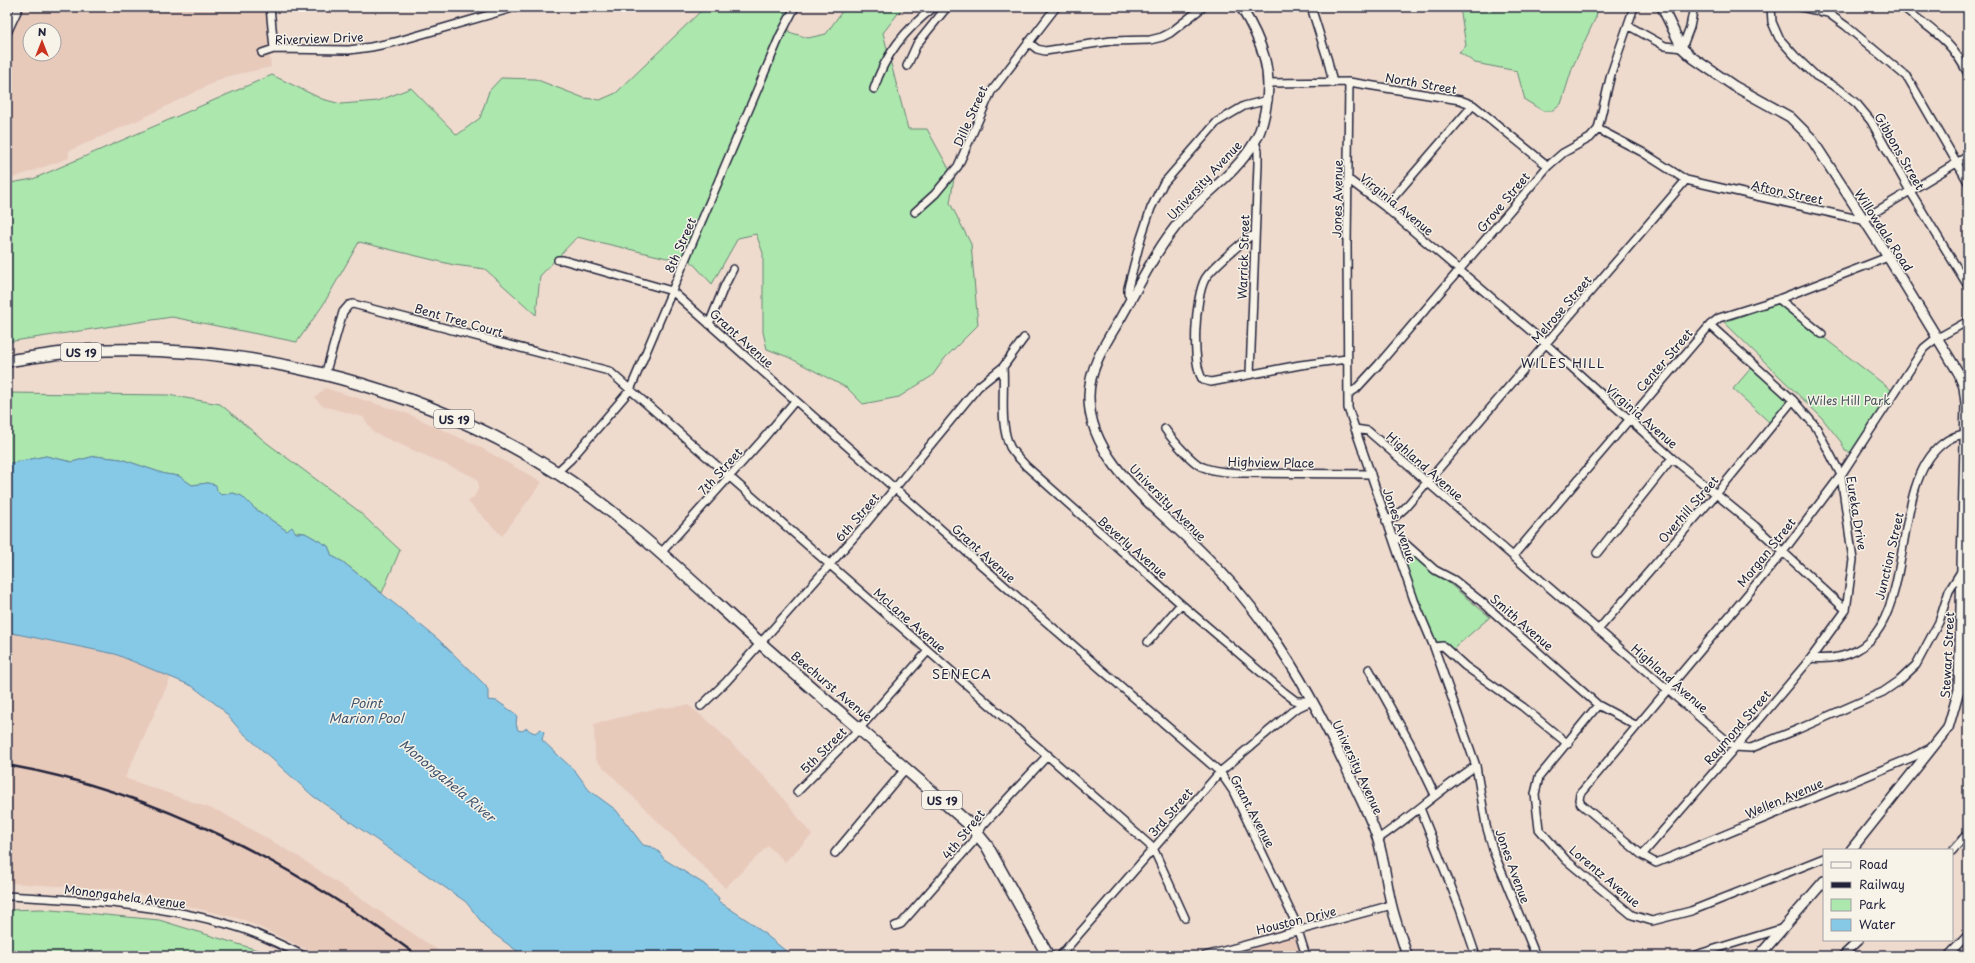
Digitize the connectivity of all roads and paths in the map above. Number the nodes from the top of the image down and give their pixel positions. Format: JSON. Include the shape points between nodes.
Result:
{"nodes":[{"id":1,"x":19,"y":7,"type":"edge"},
{"id":2,"x":270,"y":7,"type":"edge"},
{"id":3,"x":516,"y":7,"type":"edge"},
{"id":4,"x":795,"y":7,"type":"edge"},
{"id":5,"x":934,"y":7,"type":"edge"},
{"id":6,"x":947,"y":7,"type":"edge"},
{"id":7,"x":1056,"y":7,"type":"edge"},
{"id":8,"x":1203,"y":7,"type":"edge"},
{"id":9,"x":1241,"y":7,"type":"edge"},
{"id":10,"x":1311,"y":7,"type":"edge"},
{"id":11,"x":1634,"y":7,"type":"edge"},
{"id":12,"x":1662,"y":7,"type":"edge"},
{"id":13,"x":1694,"y":7,"type":"edge"},
{"id":14,"x":1771,"y":7,"type":"edge"},
{"id":15,"x":1801,"y":7,"type":"edge"},
{"id":16,"x":1903,"y":7,"type":"edge"},
{"id":17,"x":1629,"y":26,"type":"junction"},
{"id":18,"x":7,"y":33,"type":"edge"},
{"id":19,"x":1028,"y":42,"type":"junction"},
{"id":20,"x":1682,"y":48,"type":"junction"},
{"id":21,"x":274,"y":49,"type":"junction"},
{"id":22,"x":262,"y":53,"type":"dead end"},
{"id":23,"x":907,"y":66,"type":"dead end"},
{"id":24,"x":1968,"y":74,"type":"edge"},
{"id":25,"x":1349,"y":82,"type":"junction"},
{"id":26,"x":1269,"y":83,"type":"junction"},
{"id":27,"x":1333,"y":83,"type":"junction"},
{"id":28,"x":874,"y":89,"type":"dead end"},
{"id":29,"x":1268,"y":100,"type":"junction"},
{"id":30,"x":1473,"y":105,"type":"junction"},
{"id":31,"x":1598,"y":129,"type":"junction"},
{"id":32,"x":1255,"y":142,"type":"junction"},
{"id":33,"x":1968,"y":156,"type":"edge"},
{"id":34,"x":1957,"y":162,"type":"junction"},
{"id":35,"x":1548,"y":166,"type":"junction"},
{"id":36,"x":1348,"y":179,"type":"junction"},
{"id":37,"x":1686,"y":180,"type":"junction"},
{"id":38,"x":1968,"y":182,"type":"edge"},
{"id":39,"x":1910,"y":191,"type":"junction"},
{"id":40,"x":1385,"y":207,"type":"junction"},
{"id":41,"x":915,"y":212,"type":"dead end"},
{"id":42,"x":1862,"y":220,"type":"junction"},
{"id":43,"x":1255,"y":235,"type":"junction"},
{"id":44,"x":1888,"y":257,"type":"junction"},
{"id":45,"x":558,"y":260,"type":"dead end"},
{"id":46,"x":733,"y":270,"type":"dead end"},
{"id":47,"x":1460,"y":270,"type":"junction"},
{"id":48,"x":1968,"y":286,"type":"edge"},
{"id":49,"x":672,"y":291,"type":"junction"},
{"id":50,"x":1132,"y":297,"type":"junction"},
{"id":51,"x":1779,"y":299,"type":"junction"},
{"id":52,"x":1968,"y":321,"type":"edge"},
{"id":53,"x":709,"y":324,"type":"junction"},
{"id":54,"x":1710,"y":325,"type":"junction"},
{"id":55,"x":1822,"y":334,"type":"dead end"},
{"id":56,"x":1024,"y":338,"type":"dead end"},
{"id":57,"x":1937,"y":338,"type":"junction"},
{"id":58,"x":1546,"y":344,"type":"junction"},
{"id":59,"x":1348,"y":359,"type":"junction"},
{"id":60,"x":7,"y":361,"type":"edge"},
{"id":61,"x":1003,"y":367,"type":"junction"},
{"id":62,"x":1250,"y":374,"type":"junction"},
{"id":63,"x":325,"y":376,"type":"junction"},
{"id":64,"x":630,"y":390,"type":"junction"},
{"id":65,"x":1348,"y":394,"type":"junction"},
{"id":66,"x":1793,"y":400,"type":"junction"},
{"id":67,"x":795,"y":401,"type":"junction"},
{"id":68,"x":1628,"y":419,"type":"junction"},
{"id":69,"x":1165,"y":429,"type":"dead end"},
{"id":70,"x":1355,"y":429,"type":"junction"},
{"id":71,"x":1967,"y":434,"type":"edge"},
{"id":72,"x":1672,"y":458,"type":"junction"},
{"id":73,"x":557,"y":472,"type":"junction"},
{"id":74,"x":1371,"y":474,"type":"junction"},
{"id":75,"x":1841,"y":475,"type":"junction"},
{"id":76,"x":729,"y":477,"type":"junction"},
{"id":77,"x":1427,"y":482,"type":"junction"},
{"id":78,"x":896,"y":487,"type":"junction"},
{"id":79,"x":1966,"y":489,"type":"edge"},
{"id":80,"x":1717,"y":493,"type":"junction"},
{"id":81,"x":1386,"y":521,"type":"junction"},
{"id":82,"x":1968,"y":523,"type":"edge"},
{"id":83,"x":1963,"y":531,"type":"junction"},
{"id":84,"x":1392,"y":536,"type":"junction"},
{"id":85,"x":1783,"y":552,"type":"junction"},
{"id":86,"x":1597,"y":553,"type":"dead end"},
{"id":87,"x":660,"y":554,"type":"junction"},
{"id":88,"x":1513,"y":556,"type":"junction"},
{"id":89,"x":829,"y":564,"type":"junction"},
{"id":90,"x":1962,"y":570,"type":"junction"},
{"id":91,"x":1181,"y":604,"type":"junction"},
{"id":92,"x":1846,"y":610,"type":"junction"},
{"id":93,"x":1598,"y":630,"type":"junction"},
{"id":94,"x":1148,"y":642,"type":"dead end"},
{"id":95,"x":760,"y":643,"type":"junction"},
{"id":96,"x":1434,"y":647,"type":"junction"},
{"id":97,"x":928,"y":651,"type":"junction"},
{"id":98,"x":1810,"y":658,"type":"junction"},
{"id":99,"x":1369,"y":669,"type":"dead end"},
{"id":100,"x":1666,"y":689,"type":"junction"},
{"id":101,"x":1312,"y":701,"type":"junction"},
{"id":102,"x":1598,"y":705,"type":"junction"},
{"id":103,"x":701,"y":706,"type":"dead end"},
{"id":104,"x":1636,"y":726,"type":"junction"},
{"id":105,"x":860,"y":728,"type":"junction"},
{"id":106,"x":1568,"y":744,"type":"junction"},
{"id":107,"x":1936,"y":745,"type":"junction"},
{"id":108,"x":1734,"y":747,"type":"junction"},
{"id":109,"x":1048,"y":755,"type":"junction"},
{"id":110,"x":1476,"y":766,"type":"junction"},
{"id":111,"x":906,"y":768,"type":"junction"},
{"id":112,"x":1220,"y":772,"type":"junction"},
{"id":113,"x":797,"y":792,"type":"dead end"},
{"id":114,"x":1435,"y":795,"type":"junction"},
{"id":115,"x":1579,"y":800,"type":"joint"},
{"id":116,"x":1420,"y":808,"type":"junction"},
{"id":117,"x":1968,"y":833,"type":"edge"},
{"id":118,"x":978,"y":834,"type":"junction"},
{"id":119,"x":1378,"y":839,"type":"junction"},
{"id":120,"x":1153,"y":848,"type":"junction"},
{"id":121,"x":1850,"y":849,"type":"edge"},
{"id":122,"x":1953,"y":850,"type":"edge"},
{"id":123,"x":835,"y":853,"type":"dead end"},
{"id":124,"x":1642,"y":855,"type":"junction"},
{"id":125,"x":1823,"y":858,"type":"edge"},
{"id":126,"x":1823,"y":883,"type":"edge"},
{"id":127,"x":7,"y":896,"type":"edge"},
{"id":128,"x":1392,"y":905,"type":"junction"},
{"id":129,"x":1185,"y":918,"type":"dead end"},
{"id":130,"x":895,"y":926,"type":"dead end"},
{"id":131,"x":1785,"y":927,"type":"junction"},
{"id":132,"x":1299,"y":929,"type":"junction"},
{"id":133,"x":1968,"y":935,"type":"edge"},
{"id":134,"x":1858,"y":941,"type":"edge"},
{"id":135,"x":304,"y":956,"type":"edge"},
{"id":136,"x":1048,"y":956,"type":"edge"},
{"id":137,"x":1060,"y":956,"type":"edge"},
{"id":138,"x":1205,"y":956,"type":"edge"},
{"id":139,"x":1306,"y":956,"type":"edge"},
{"id":140,"x":1407,"y":956,"type":"edge"},
{"id":141,"x":1476,"y":956,"type":"edge"},
{"id":142,"x":1536,"y":956,"type":"edge"},
{"id":143,"x":1692,"y":956,"type":"edge"},
{"id":144,"x":1759,"y":956,"type":"edge"},
{"id":145,"x":1842,"y":956,"type":"edge"},
{"id":146,"x":1948,"y":956,"type":"edge"}],
"edges":[{"from":1,"to":18,"type":"street"},
{"from":2,"to":21,"type":"street"},
{"from":3,"to":21,"type":"street","name":"Riverview Drive","via":[[371,47],[349,50]]},
{"from":4,"to":49,"type":"street","name":"8th Street","via":[[780,36]]},
{"from":5,"to":28,"type":"street","via":[[894,46],[882,66]]},
{"from":6,"to":23,"type":"street","via":[[917,44]]},
{"from":7,"to":19,"type":"street","name":"Dille Street"},
{"from":8,"to":19,"type":"street","via":[[1170,33],[1150,40],[1111,41],[1045,51]]},
{"from":9,"to":26,"type":"street","name":"University Avenue","via":[[1261,48]]},
{"from":10,"to":27,"type":"street"},
{"from":11,"to":17,"type":"street"},
{"from":12,"to":20,"type":"street","name":"Willowdale Road"},
{"from":13,"to":20,"type":"street"},
{"from":14,"to":39,"type":"street","name":"Gibbons Street","via":[[1772,22],[1778,38],[1816,76],[1839,89],[1857,104],[1871,121]]},
{"from":15,"to":34,"type":"street","via":[[1828,13],[1908,78]]},
{"from":16,"to":24,"type":"street","via":[[1951,46]]},
{"from":17,"to":20,"type":"street","via":[[1664,46]]},
{"from":17,"to":31,"type":"street","via":[[1611,74]]},
{"from":19,"to":41,"type":"street","name":"Dille Street","via":[[991,92],[958,166],[935,194]]},
{"from":20,"to":42,"type":"street","name":"Willowdale Road","via":[[1734,86],[1790,117],[1801,126],[1821,153]]},
{"from":21,"to":22,"type":"street","name":"Riverview Drive"},
{"from":25,"to":27,"type":"street","name":"North Street"},
{"from":25,"to":30,"type":"street","name":"North Street","via":[[1460,100]]},
{"from":25,"to":36,"type":"street","name":"Jones Avenue"},
{"from":26,"to":27,"type":"street","name":"North Street"},
{"from":26,"to":29,"type":"street","name":"University Avenue"},
{"from":29,"to":32,"type":"street","name":"University Avenue","via":[[1263,123]]},
{"from":29,"to":50,"type":"street","via":[[1244,106],[1217,122],[1163,184],[1151,208],[1128,288],[1128,294]]},
{"from":30,"to":35,"type":"street","name":"North Street"},
{"from":30,"to":40,"type":"street"},
{"from":31,"to":35,"type":"street","name":"Grove Street","via":[[1590,138],[1563,153]]},
{"from":31,"to":37,"type":"street","name":"Afton Street","via":[[1642,152]]},
{"from":32,"to":43,"type":"street","name":"Warrick Street","via":[[1258,151]]},
{"from":32,"to":50,"type":"street","name":"University Avenue","via":[[1171,233]]},
{"from":33,"to":34,"type":"street"},
{"from":34,"to":38,"type":"street"},
{"from":34,"to":39,"type":"street"},
{"from":35,"to":47,"type":"street","name":"Grove Street"},
{"from":36,"to":40,"type":"street","name":"Virginia Avenue"},
{"from":36,"to":59,"type":"street","name":"Jones Avenue"},
{"from":37,"to":42,"type":"street","name":"Afton Street"},
{"from":37,"to":58,"type":"street","name":"Melrose Street"},
{"from":39,"to":42,"type":"street"},
{"from":39,"to":48,"type":"street","name":"Gibbons Street"},
{"from":40,"to":47,"type":"street","name":"Virginia Avenue"},
{"from":42,"to":44,"type":"street","name":"Willowdale Road"},
{"from":43,"to":62,"type":"street","name":"Warrick Street"},
{"from":43,"to":62,"type":"street","via":[[1249,236],[1205,278],[1195,324],[1197,364],[1203,380],[1211,382]]},
{"from":44,"to":51,"type":"street","name":"Center Street"},
{"from":44,"to":57,"type":"street","name":"Willowdale Road"},
{"from":45,"to":49,"type":"street","name":"Grant Avenue"},
{"from":46,"to":53,"type":"street"},
{"from":47,"to":58,"type":"street","name":"Virginia Avenue"},
{"from":47,"to":65,"type":"street","name":"Grove Street","via":[[1379,364]]},
{"from":49,"to":53,"type":"street","name":"Grant Avenue"},
{"from":49,"to":64,"type":"street","name":"8th Street"},
{"from":50,"to":101,"type":"street","name":"University Avenue","via":[[1101,352],[1093,372],[1088,395],[1098,440],[1123,476],[1220,572],[1268,630]]},
{"from":51,"to":54,"type":"street","name":"Center Street","via":[[1719,318]]},
{"from":51,"to":55,"type":"street"},
{"from":52,"to":57,"type":"street","name":"Morgan Street"},
{"from":53,"to":67,"type":"street","name":"Grant Avenue"},
{"from":54,"to":66,"type":"street","name":"Eureka Drive"},
{"from":54,"to":68,"type":"street","name":"Center Street"},
{"from":56,"to":61,"type":"street","name":"6th Street"},
{"from":57,"to":71,"type":"street","name":"Willowdale Road","via":[[1964,386]]},
{"from":57,"to":75,"type":"street","name":"Morgan Street","via":[[1924,348]]},
{"from":58,"to":68,"type":"street","name":"Virginia Avenue"},
{"from":58,"to":77,"type":"street","name":"Melrose Street"},
{"from":59,"to":62,"type":"street"},
{"from":59,"to":65,"type":"street","name":"Jones Avenue"},
{"from":60,"to":63,"type":"main road","number":"US 19","via":[[60,353],[106,350],[207,353],[255,360]]},
{"from":61,"to":78,"type":"street","name":"6th Street","via":[[978,388]]},
{"from":61,"to":91,"type":"street","name":"Beverly Avenue","via":[[1006,436],[1011,448],[1026,466]]},
{"from":63,"to":64,"type":"street","name":"Bent Tree Court","via":[[343,312],[353,304],[610,371]]},
{"from":63,"to":73,"type":"main road","number":"US 19","via":[[388,394],[450,417]]},
{"from":64,"to":73,"type":"street","name":"8th Street"},
{"from":64,"to":76,"type":"street","name":"McLane Avenue"},
{"from":65,"to":70,"type":"street","name":"Jones Avenue","via":[[1348,408]]},
{"from":66,"to":75,"type":"street","name":"Eureka Drive","via":[[1816,427]]},
{"from":66,"to":80,"type":"street","name":"Overhill Street"},
{"from":67,"to":76,"type":"street","name":"7th Street"},
{"from":67,"to":78,"type":"street","name":"Grant Avenue"},
{"from":68,"to":72,"type":"street","name":"Virginia Avenue"},
{"from":68,"to":88,"type":"street","name":"Center Street"},
{"from":69,"to":74,"type":"street","name":"Highview Place","via":[[1201,467],[1240,473]]},
{"from":70,"to":74,"type":"street","name":"Jones Avenue"},
{"from":70,"to":77,"type":"street","name":"Highland Avenue","via":[[1368,431]]},
{"from":71,"to":79,"type":"street","name":"Willowdale Road"},
{"from":71,"to":98,"type":"street","name":"Junction Street","via":[[1948,439],[1936,449],[1924,465],[1912,502],[1890,603],[1882,626],[1871,640],[1857,651],[1841,657]]},
{"from":72,"to":80,"type":"street","name":"Virginia Avenue"},
{"from":72,"to":86,"type":"street"},
{"from":73,"to":87,"type":"main road","name":"Beechurst Avenue","number":"US 19","via":[[625,523]]},
{"from":74,"to":81,"type":"street","name":"Jones Avenue"},
{"from":75,"to":85,"type":"street","name":"Morgan Street"},
{"from":75,"to":92,"type":"street","name":"Eureka Drive","via":[[1853,560]]},
{"from":76,"to":87,"type":"street","name":"7th Street"},
{"from":76,"to":89,"type":"street","name":"McLane Avenue"},
{"from":77,"to":81,"type":"street","name":"Melrose Street","via":[[1405,508]]},
{"from":77,"to":88,"type":"street","name":"Highland Avenue"},
{"from":78,"to":89,"type":"street","name":"6th Street"},
{"from":78,"to":112,"type":"street","name":"Grant Avenue","via":[[1012,592]]},
{"from":79,"to":83,"type":"street","name":"Willowdale Road"},
{"from":80,"to":85,"type":"street","name":"Virginia Avenue"},
{"from":80,"to":93,"type":"street","name":"Overhill Street"},
{"from":81,"to":84,"type":"street","name":"Jones Avenue"},
{"from":82,"to":83,"type":"street"},
{"from":83,"to":90,"type":"street","name":"Stewart Street"},
{"from":84,"to":96,"type":"street","name":"Jones Avenue","via":[[1414,600]]},
{"from":84,"to":102,"type":"street","name":"Smith Avenue","via":[[1400,539],[1435,570],[1454,580],[1483,603]]},
{"from":85,"to":92,"type":"street","name":"Virginia Avenue"},
{"from":85,"to":100,"type":"street","name":"Morgan Street"},
{"from":87,"to":95,"type":"main road","name":"Beechurst Avenue","number":"US 19"},
{"from":88,"to":93,"type":"street","name":"Highland Avenue"},
{"from":89,"to":95,"type":"street","name":"6th Street"},
{"from":89,"to":97,"type":"street","name":"McLane Avenue"},
{"from":90,"to":107,"type":"street","name":"Stewart Street","via":[[1959,690],[1948,728]]},
{"from":90,"to":108,"type":"street","via":[[1949,591],[1939,622],[1916,665],[1899,681],[1883,692],[1787,734],[1751,748]]},
{"from":91,"to":94,"type":"street"},
{"from":91,"to":101,"type":"street","name":"Beverly Avenue","via":[[1296,702]]},
{"from":92,"to":98,"type":"street","name":"Raymond Street"},
{"from":93,"to":100,"type":"street","name":"Highland Avenue"},
{"from":95,"to":103,"type":"street","name":"6th Street"},
{"from":95,"to":105,"type":"main road","name":"Beechurst Avenue","number":"US 19"},
{"from":96,"to":106,"type":"street","via":[[1443,646],[1465,666],[1523,707]]},
{"from":96,"to":110,"type":"street","name":"Jones Avenue"},
{"from":97,"to":105,"type":"street","name":"5th Street"},
{"from":97,"to":109,"type":"street","name":"McLane Avenue"},
{"from":98,"to":108,"type":"street","name":"Raymond Street"},
{"from":99,"to":114,"type":"street"},
{"from":100,"to":104,"type":"street","name":"Morgan Street"},
{"from":100,"to":108,"type":"street","name":"Highland Avenue"},
{"from":101,"to":112,"type":"street","name":"3rd Street","via":[[1295,709]]},
{"from":101,"to":119,"type":"street","name":"University Avenue","via":[[1335,744]]},
{"from":102,"to":104,"type":"street","name":"Smith Avenue"},
{"from":102,"to":106,"type":"street","name":"Lorentz Avenue"},
{"from":104,"to":115,"type":"street","name":"Morgan Street","via":[[1580,794]]},
{"from":105,"to":111,"type":"main road","name":"Beechurst Avenue","number":"US 19"},
{"from":105,"to":113,"type":"street","name":"5th Street"},
{"from":106,"to":125,"type":"street","name":"Lorentz Avenue","via":[[1539,777],[1535,794],[1539,829],[1566,860],[1632,915],[1652,921],[1691,911]]},
{"from":107,"to":121,"type":"street","name":"Stewart Street"},
{"from":107,"to":124,"type":"street","name":"Wellen Avenue","via":[[1913,757],[1665,860],[1656,863]]},
{"from":108,"to":124,"type":"street","name":"Raymond Street"},
{"from":109,"to":118,"type":"street","name":"4th Street","via":[[983,825]]},
{"from":109,"to":120,"type":"street","name":"McLane Avenue"},
{"from":110,"to":114,"type":"street"},
{"from":110,"to":142,"type":"street","name":"Jones Avenue","via":[[1486,825],[1494,853]]},
{"from":111,"to":118,"type":"main road","name":"Beechurst Avenue","number":"US 19"},
{"from":111,"to":123,"type":"street"},
{"from":112,"to":120,"type":"street","name":"3rd Street"},
{"from":112,"to":132,"type":"street","name":"Grant Avenue","via":[[1233,791]]},
{"from":114,"to":116,"type":"street"},
{"from":115,"to":124,"type":"street","name":"Wellen Avenue"},
{"from":116,"to":119,"type":"street"},
{"from":116,"to":141,"type":"street"},
{"from":117,"to":122,"type":"street"},
{"from":118,"to":130,"type":"street","name":"4th Street","via":[[901,924]]},
{"from":118,"to":136,"type":"main road","name":"Beechurst Avenue","number":"US 19"},
{"from":119,"to":128,"type":"street","name":"University Avenue"},
{"from":120,"to":129,"type":"street","name":"McLane Avenue"},
{"from":120,"to":137,"type":"street","name":"3rd Street"},
{"from":126,"to":131,"type":"street"},
{"from":127,"to":135,"type":"street","name":"Monongahela Avenue","via":[[128,906],[197,917],[243,929]]},
{"from":128,"to":132,"type":"street","name":"Houston Drive"},
{"from":128,"to":140,"type":"street","name":"University Avenue"},
{"from":131,"to":143,"type":"street"},
{"from":131,"to":144,"type":"street"},
{"from":132,"to":138,"type":"street","name":"Houston Drive"},
{"from":132,"to":139,"type":"street","name":"Grant Avenue"},
{"from":133,"to":146,"type":"street"},
{"from":134,"to":145,"type":"street"}]}
